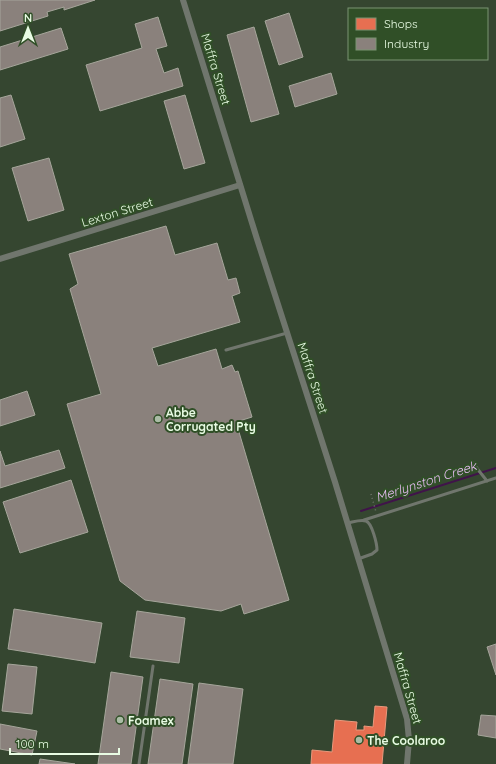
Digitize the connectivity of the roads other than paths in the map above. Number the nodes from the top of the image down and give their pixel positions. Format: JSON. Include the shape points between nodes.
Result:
{"nodes":[{"id":1,"x":183,"y":0,"type":"edge"},
{"id":2,"x":240,"y":185,"type":"junction"},
{"id":3,"x":0,"y":259,"type":"edge"},
{"id":4,"x":287,"y":333,"type":"junction"},
{"id":5,"x":226,"y":350,"type":"dead end"},
{"id":6,"x":472,"y":462,"type":"dead end"},
{"id":7,"x":496,"y":478,"type":"edge"},
{"id":8,"x":487,"y":481,"type":"junction"},
{"id":9,"x":364,"y":520,"type":"junction"},
{"id":10,"x":347,"y":523,"type":"junction"},
{"id":11,"x":358,"y":559,"type":"junction"},
{"id":12,"x":153,"y":666,"type":"dead end"},
{"id":13,"x":139,"y":764,"type":"edge"},
{"id":14,"x":407,"y":764,"type":"edge"}],
"edges":[{"from":1,"to":2,"type":"street","name":"Maffra Street"},
{"from":2,"to":3,"type":"street","name":"Lexton Street"},
{"from":2,"to":4,"type":"street","name":"Maffra Street"},
{"from":4,"to":5,"type":"lane"},
{"from":4,"to":10,"type":"street","name":"Maffra Street"},
{"from":6,"to":8,"type":"lane"},
{"from":7,"to":8,"type":"lane"},
{"from":8,"to":9,"type":"lane"},
{"from":9,"to":10,"type":"lane"},
{"from":9,"to":11,"type":"lane","via":[[371,526],[378,550]]},
{"from":10,"to":11,"type":"street","name":"Maffra Street"},
{"from":11,"to":14,"type":"street","name":"Maffra Street","via":[[407,719]]},
{"from":12,"to":13,"type":"lane"}]}
